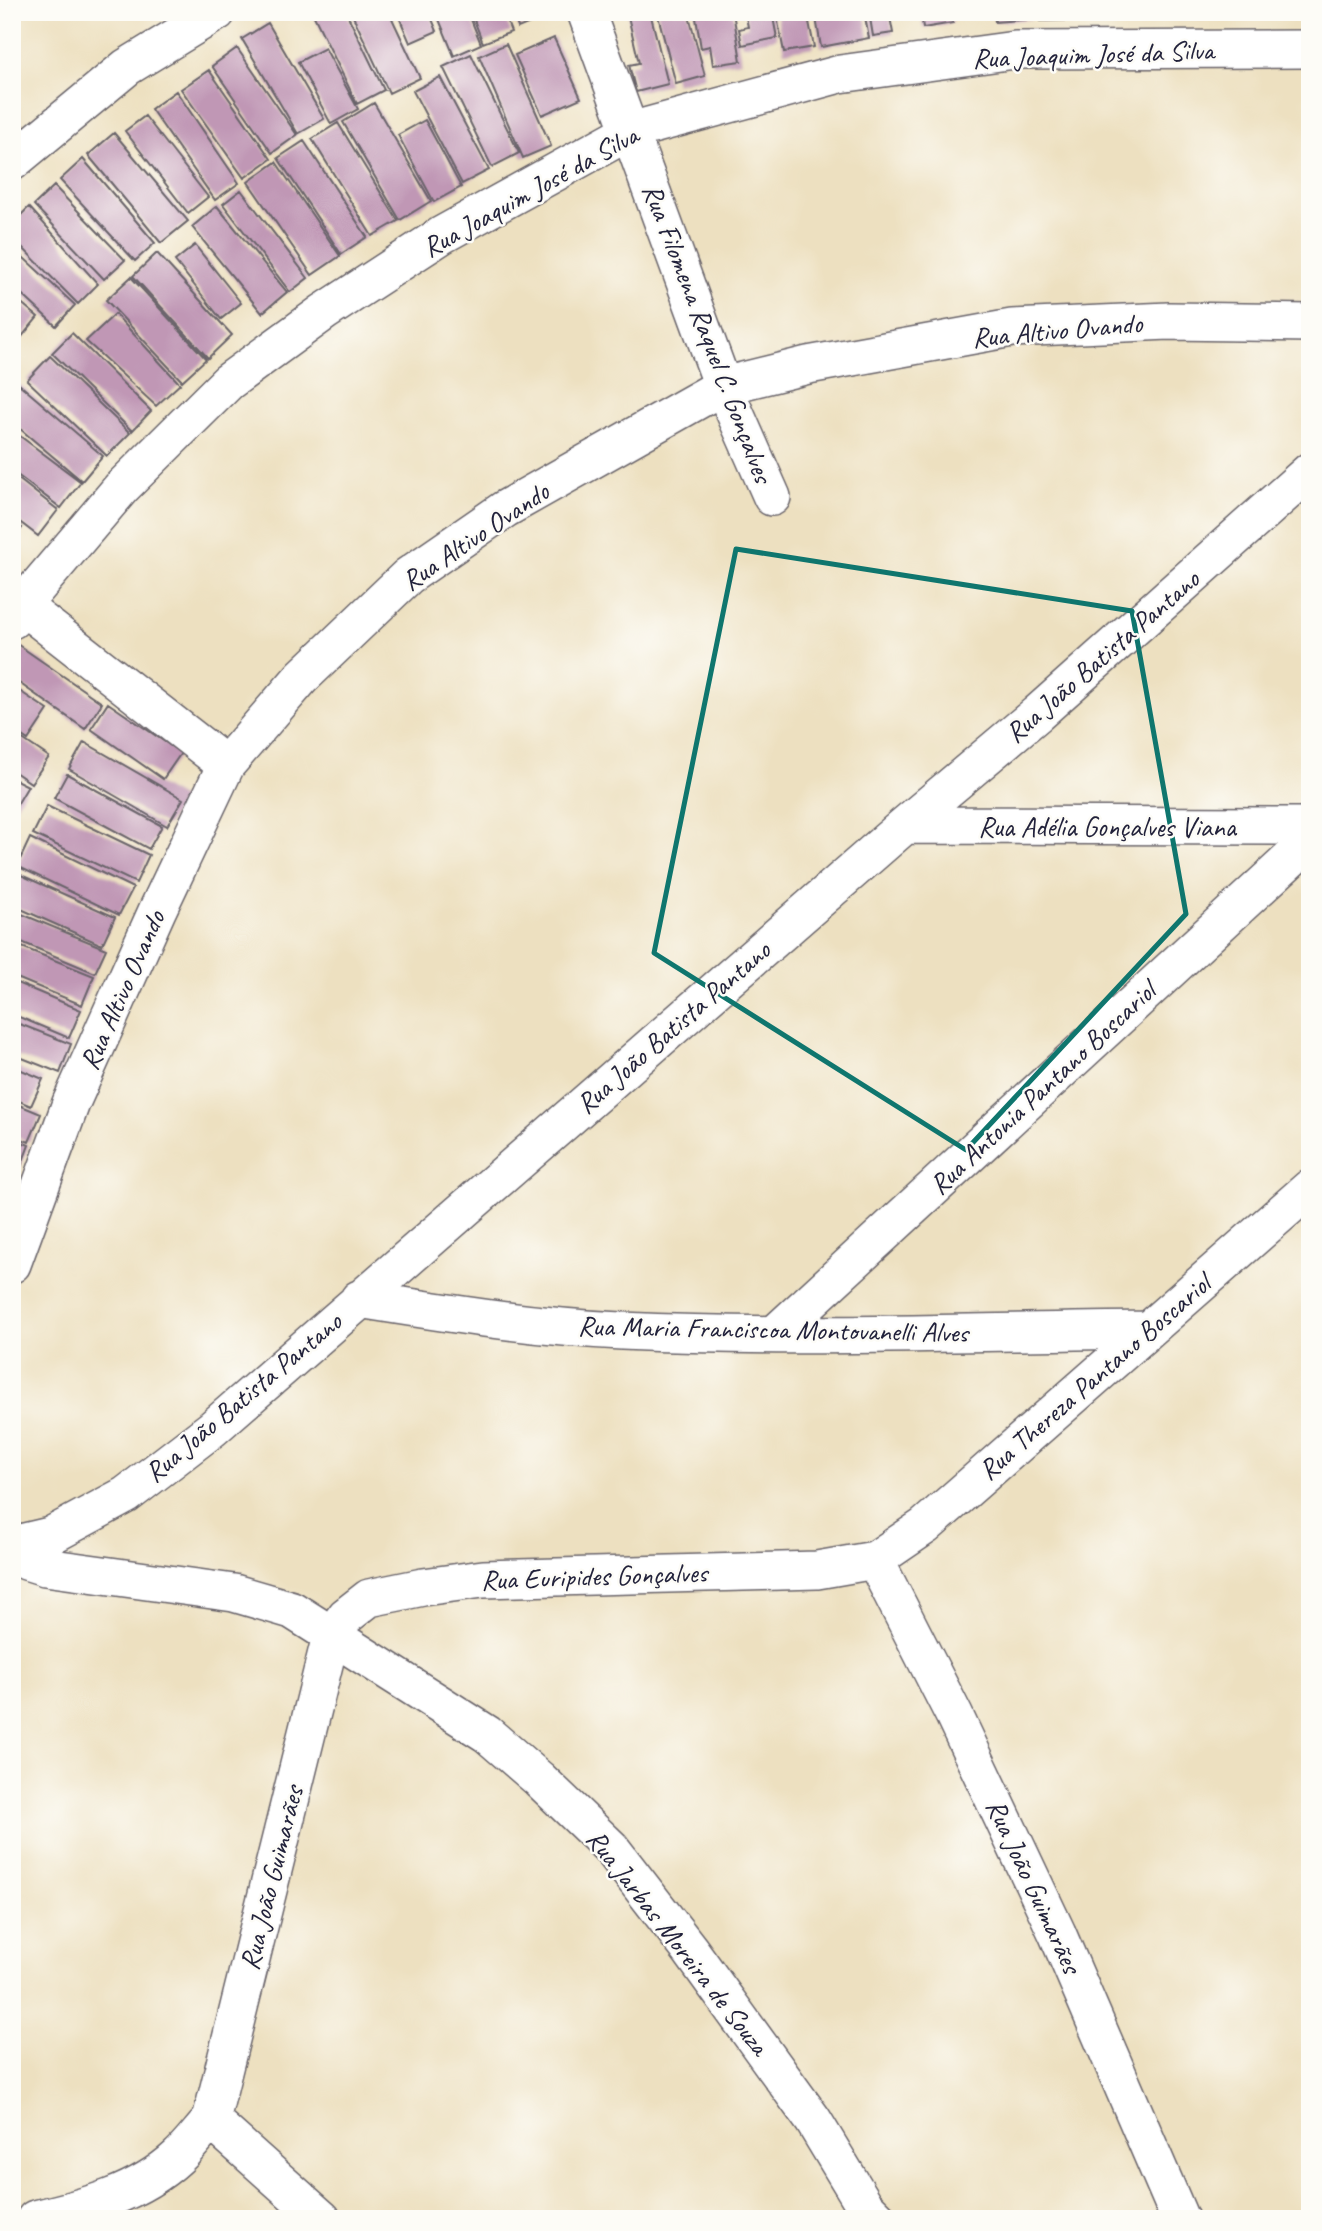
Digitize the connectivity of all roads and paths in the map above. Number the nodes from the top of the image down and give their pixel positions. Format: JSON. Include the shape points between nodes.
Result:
{"nodes":[{"id":1,"x":217,"y":12,"type":"edge"},
{"id":2,"x":586,"y":12,"type":"edge"},
{"id":3,"x":1310,"y":49,"type":"edge"},
{"id":4,"x":630,"y":131,"type":"junction"},
{"id":5,"x":12,"y":162,"type":"edge"},
{"id":6,"x":1310,"y":323,"type":"edge"},
{"id":7,"x":723,"y":386,"type":"junction"},
{"id":8,"x":1310,"y":471,"type":"edge"},
{"id":9,"x":772,"y":496,"type":"dead end"},
{"id":10,"x":15,"y":608,"type":"edge"},
{"id":11,"x":226,"y":765,"type":"junction"},
{"id":12,"x":905,"y":825,"type":"junction"},
{"id":13,"x":1310,"y":826,"type":"edge"},
{"id":14,"x":1310,"y":841,"type":"edge"},
{"id":15,"x":1310,"y":1188,"type":"edge"},
{"id":16,"x":12,"y":1264,"type":"edge"},
{"id":17,"x":359,"y":1300,"type":"junction"},
{"id":18,"x":1147,"y":1330,"type":"junction"},
{"id":19,"x":775,"y":1334,"type":"junction"},
{"id":20,"x":12,"y":1545,"type":"edge"},
{"id":21,"x":875,"y":1560,"type":"junction"},
{"id":22,"x":331,"y":1636,"type":"junction"},
{"id":23,"x":211,"y":2120,"type":"junction"},
{"id":24,"x":35,"y":2219,"type":"edge"},
{"id":25,"x":322,"y":2219,"type":"edge"},
{"id":26,"x":878,"y":2219,"type":"edge"},
{"id":27,"x":1180,"y":2219,"type":"edge"}],
"edges":[{"from":1,"to":5,"type":"street","via":[[127,67]]},
{"from":2,"to":4,"type":"street","name":"Rua Filomena Raquel C. Gonçalves"},
{"from":3,"to":4,"type":"street","name":"Rua Joaquim José da Silva","via":[[1015,50],[840,74]]},
{"from":4,"to":7,"type":"street","name":"Rua Filomena Raquel C. Gonçalves"},
{"from":4,"to":10,"type":"street","name":"Rua Joaquim José da Silva","via":[[442,235],[228,382],[122,486]]},
{"from":6,"to":7,"type":"street","name":"Rua Altivo Ovando","via":[[1169,321],[1012,328],[808,365]]},
{"from":7,"to":9,"type":"street","name":"Rua Filomena Raquel C. Gonçalves"},
{"from":7,"to":11,"type":"street","name":"Rua Altivo Ovando","via":[[505,509],[408,576],[302,677]]},
{"from":8,"to":12,"type":"street","name":"Rua João Batista Pantano","via":[[1038,715]]},
{"from":10,"to":11,"type":"street"},
{"from":11,"to":16,"type":"street","name":"Rua Altivo Ovando","via":[[71,1103]]},
{"from":12,"to":13,"type":"street","name":"Rua Adélia Gonçalves Viana"},
{"from":12,"to":17,"type":"street","name":"Rua João Batista Pantano"},
{"from":14,"to":19,"type":"street","name":"Rua Antonia Pantano Boscariol"},
{"from":15,"to":18,"type":"street","name":"Rua Thereza Pantano Boscariol"},
{"from":17,"to":19,"type":"street","name":"Rua Maria Franciscoa Montovanelli Alves","via":[[620,1331]]},
{"from":17,"to":20,"type":"street","name":"Rua João Batista Pantano","via":[[212,1429],[126,1495],[50,1536]]},
{"from":18,"to":19,"type":"street","name":"Rua Maria Franciscoa Montovanelli Alves"},
{"from":18,"to":21,"type":"street","name":"Rua Thereza Pantano Boscariol","via":[[925,1526]]},
{"from":20,"to":22,"type":"street","name":"Rua Jarbas Moreira de Souza","via":[[26,1561],[45,1567],[210,1589],[274,1604],[292,1610]]},
{"from":21,"to":22,"type":"street","name":"Rua Euripides Gonçalves","via":[[817,1570],[598,1574],[483,1579],[423,1587],[369,1598],[346,1616]]},
{"from":21,"to":27,"type":"street","name":"Rua João Guimarães","via":[[1057,1933]]},
{"from":22,"to":23,"type":"street","name":"Rua João Guimarães"},
{"from":22,"to":26,"type":"street","name":"Rua Jarbas Moreira de Souza","via":[[487,1734],[611,1848],[813,2120],[865,2206]]},
{"from":23,"to":24,"type":"street","via":[[178,2157],[138,2185],[92,2206]]},
{"from":23,"to":25,"type":"street"}]}
